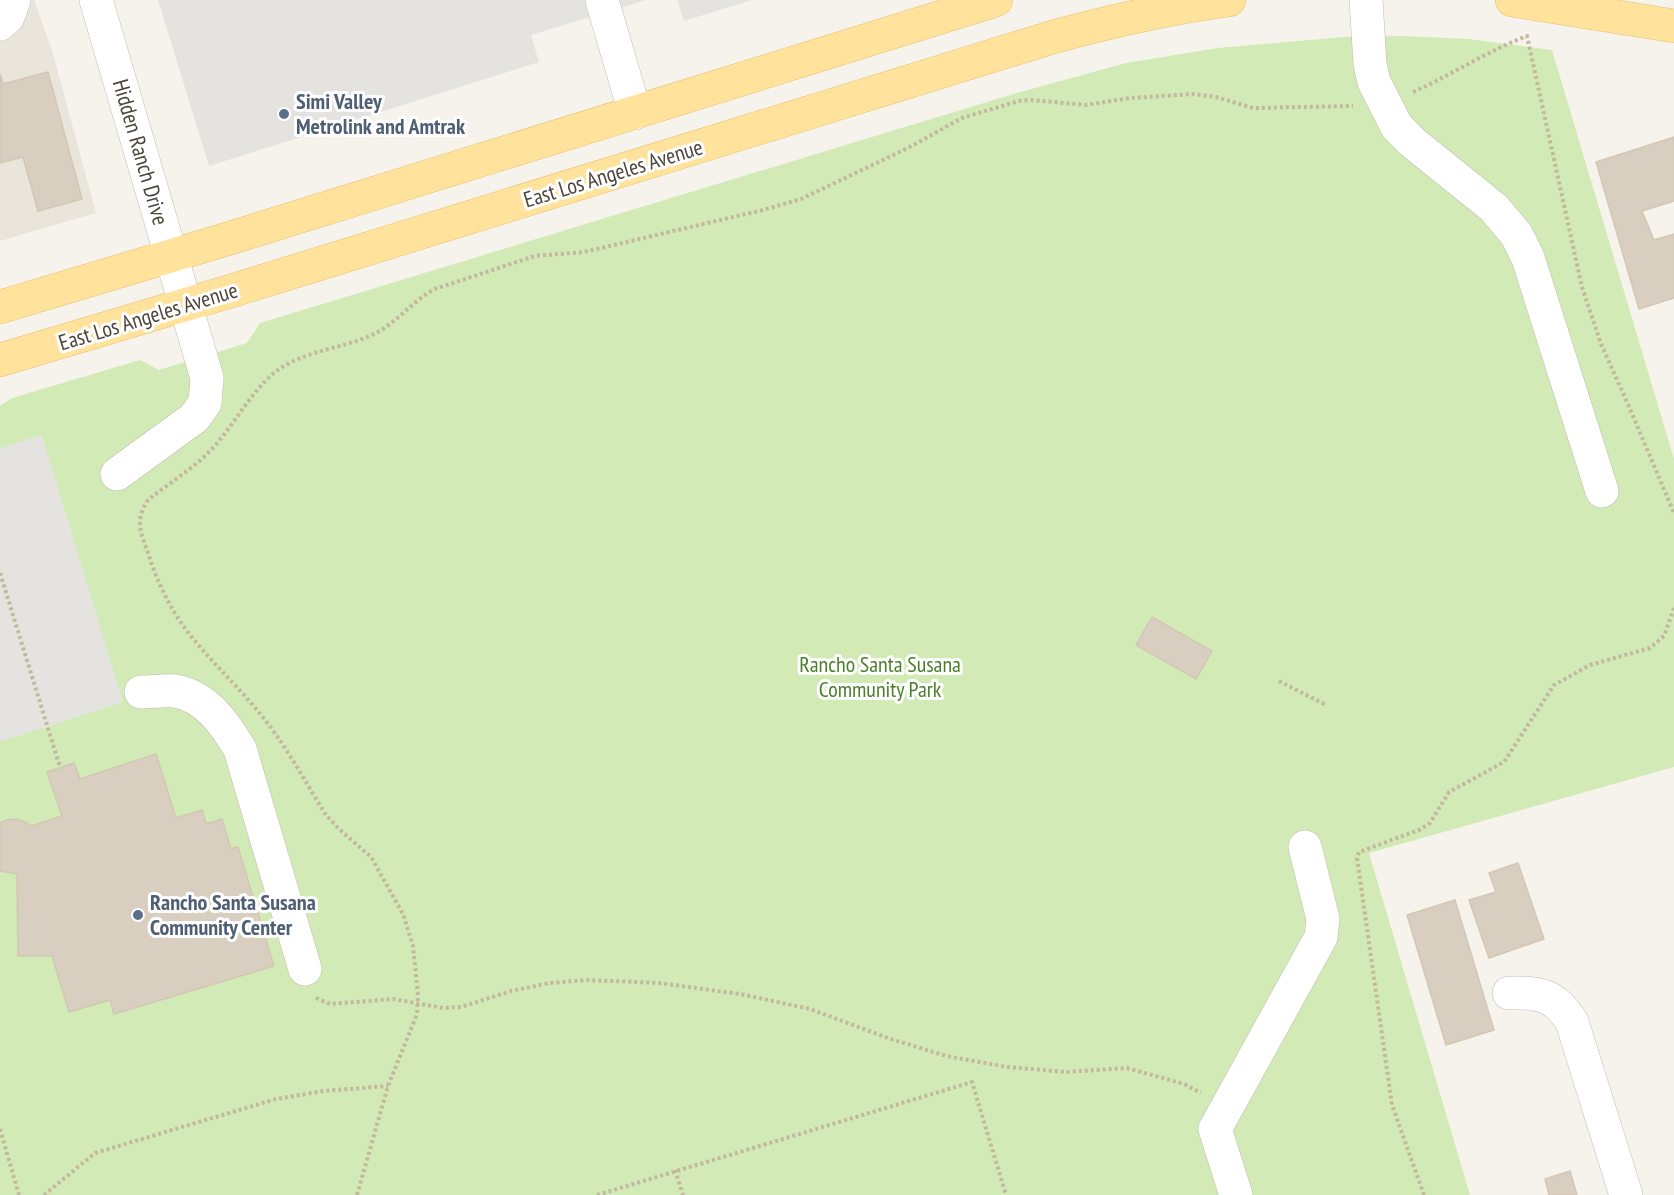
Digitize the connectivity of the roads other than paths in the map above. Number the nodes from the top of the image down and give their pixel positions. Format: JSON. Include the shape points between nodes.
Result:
{"nodes":[{"id":1,"x":14,"y":0,"type":"edge"},
{"id":2,"x":96,"y":0,"type":"edge"},
{"id":3,"x":602,"y":0,"type":"edge"},
{"id":4,"x":996,"y":0,"type":"edge"},
{"id":5,"x":1228,"y":0,"type":"edge"},
{"id":6,"x":1366,"y":0,"type":"edge"},
{"id":7,"x":1512,"y":0,"type":"edge"},
{"id":8,"x":0,"y":24,"type":"edge"},
{"id":9,"x":1674,"y":26,"type":"edge"},
{"id":10,"x":635,"y":113,"type":"junction"},
{"id":11,"x":171,"y":255,"type":"junction"},
{"id":12,"x":186,"y":303,"type":"junction"},
{"id":13,"x":0,"y":307,"type":"edge"},
{"id":14,"x":0,"y":360,"type":"edge"},
{"id":15,"x":117,"y":474,"type":"dead end"},
{"id":16,"x":1602,"y":491,"type":"dead end"},
{"id":17,"x":141,"y":692,"type":"dead end"},
{"id":18,"x":1305,"y":847,"type":"dead end"},
{"id":19,"x":305,"y":969,"type":"road end"},
{"id":20,"x":1509,"y":993,"type":"dead end"},
{"id":21,"x":1236,"y":1195,"type":"edge"},
{"id":22,"x":1626,"y":1195,"type":"edge"}],
"edges":[{"from":1,"to":8,"type":"street","via":[[8,17]]},
{"from":2,"to":11,"type":"street","name":"Hidden Ranch Drive"},
{"from":3,"to":10,"type":"street"},
{"from":4,"to":10,"type":"main road"},
{"from":5,"to":12,"type":"main road","name":"East Los Angeles Avenue","via":[[1131,16],[1053,37]]},
{"from":6,"to":16,"type":"street","via":[[1374,82],[1397,127],[1494,208],[1516,234],[1528,258]]},
{"from":7,"to":9,"type":"main road"},
{"from":10,"to":11,"type":"main road"},
{"from":11,"to":12,"type":"street","name":"Hidden Ranch Drive"},
{"from":11,"to":13,"type":"main road"},
{"from":12,"to":14,"type":"main road","name":"East Los Angeles Avenue"},
{"from":12,"to":15,"type":"street","name":"Hidden Ranch Drive","via":[[207,378],[204,403],[194,418]]},
{"from":17,"to":19,"type":"street","via":[[175,691],[197,699],[222,720],[240,749]]},
{"from":18,"to":21,"type":"street","via":[[1323,919],[1320,937],[1215,1129]]},
{"from":20,"to":22,"type":"street","via":[[1534,993],[1554,1000],[1572,1022]]}]}
